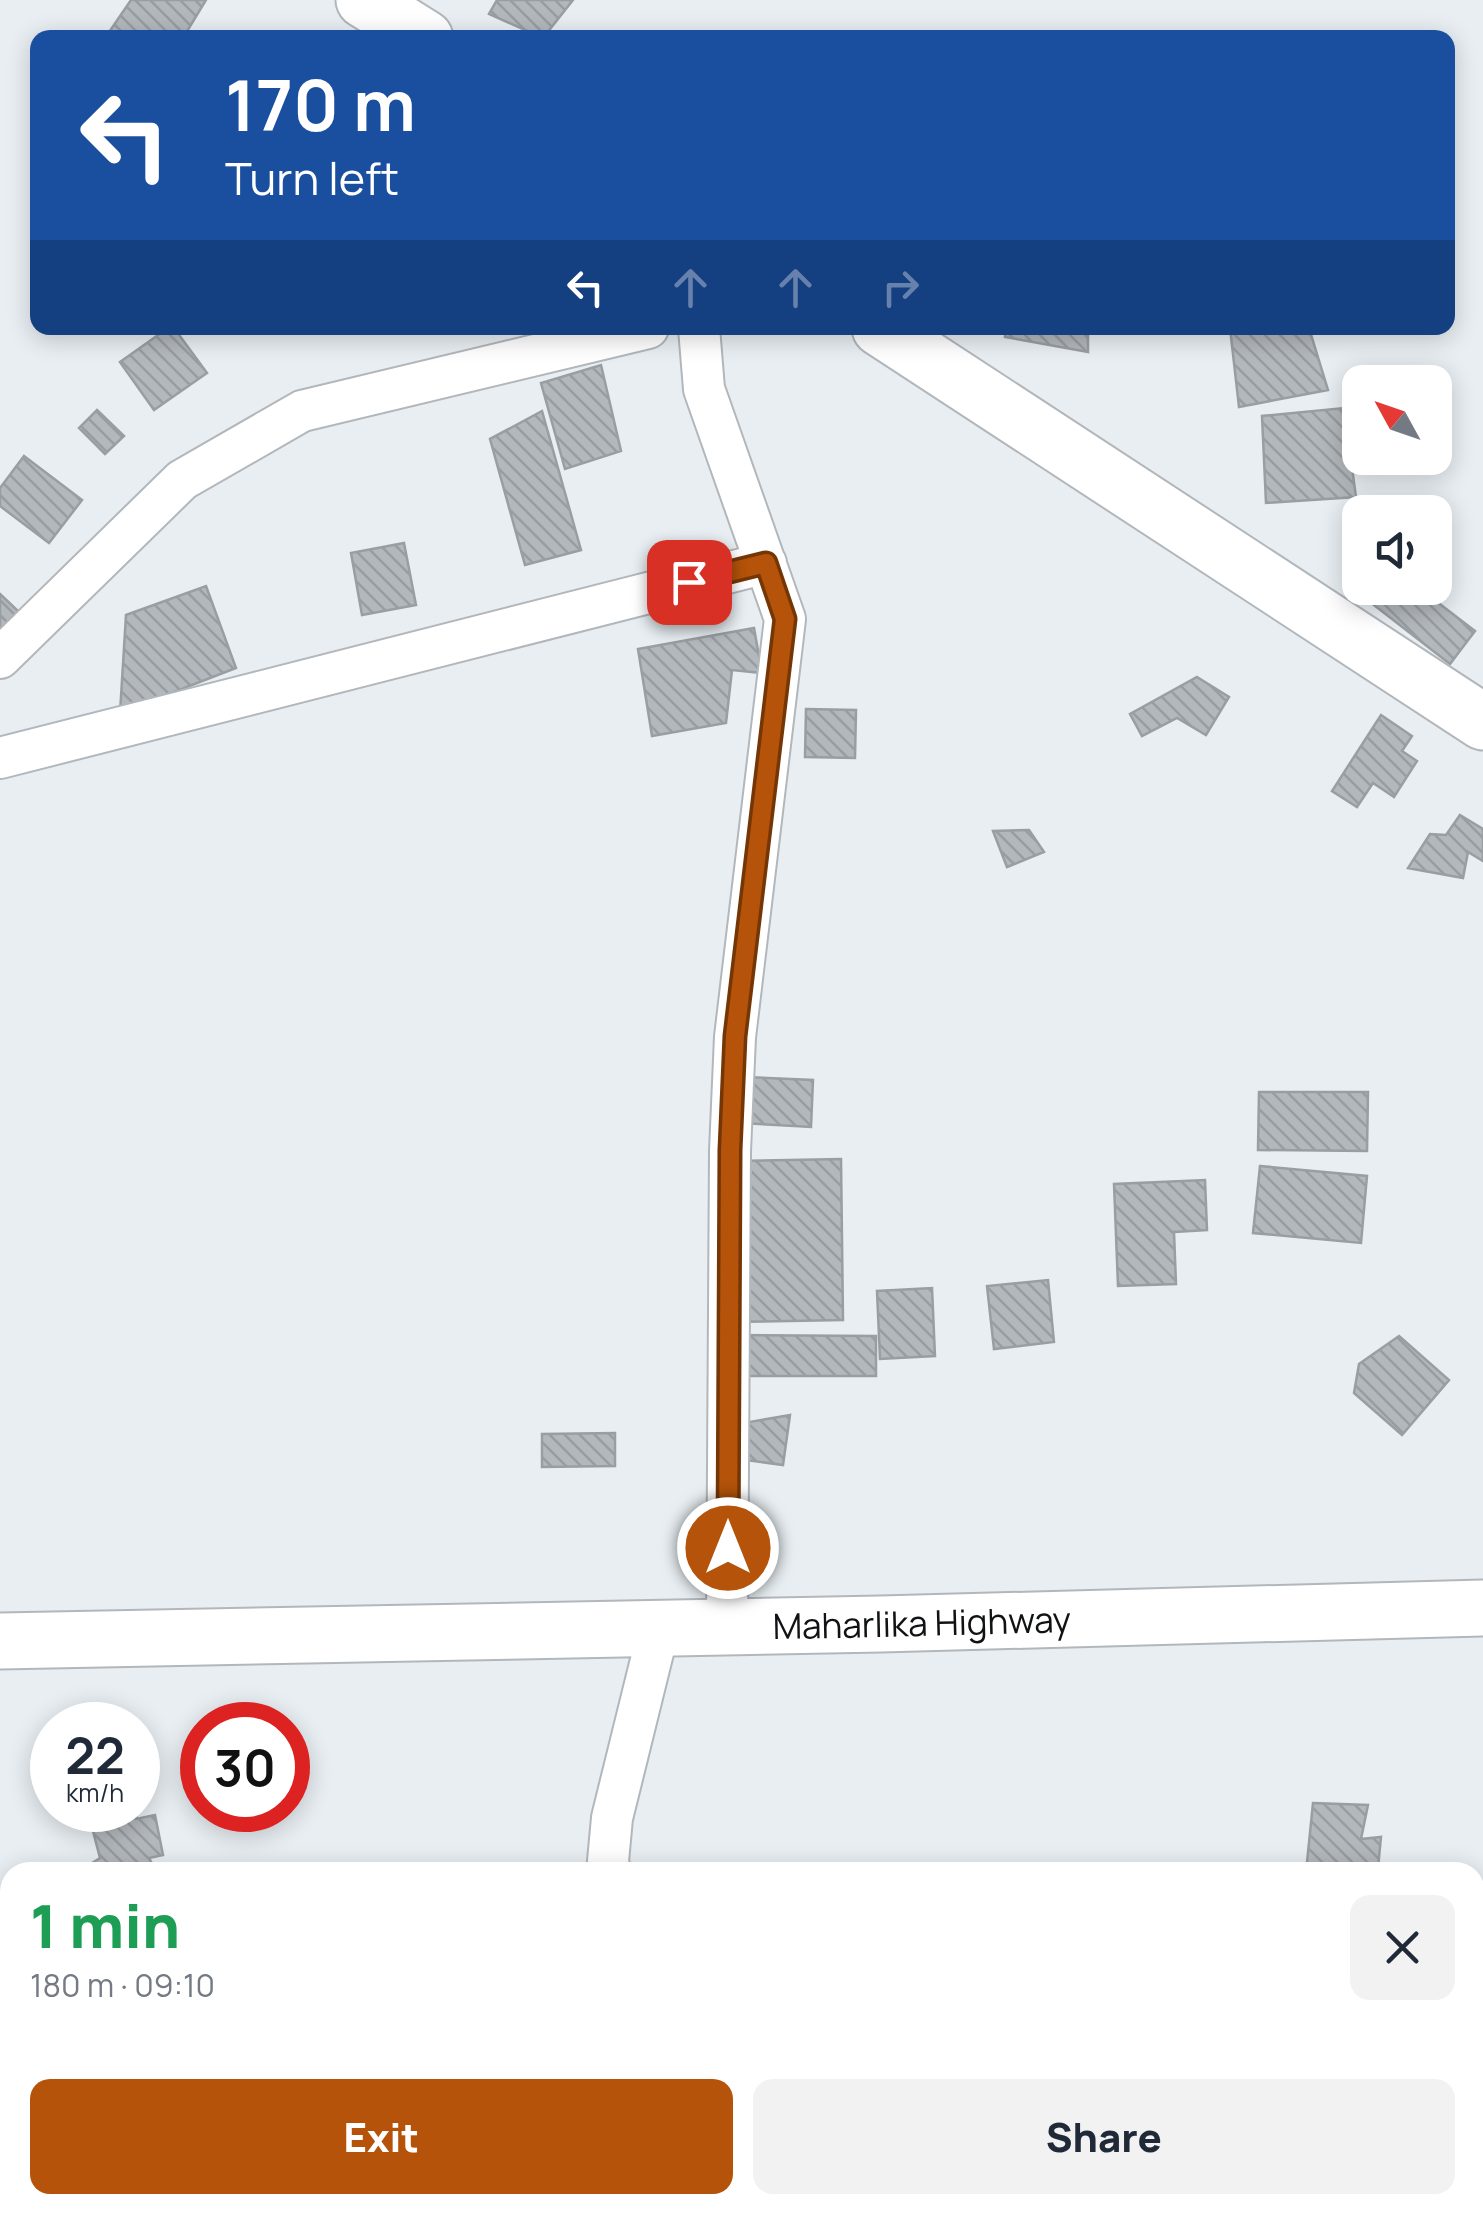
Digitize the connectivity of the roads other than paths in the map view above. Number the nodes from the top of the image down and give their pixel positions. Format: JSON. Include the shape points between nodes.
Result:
{"nodes":[{"id":1,"x":364,"y":0,"type":"edge"},
{"id":2,"x":412,"y":30,"type":"edge"},
{"id":3,"x":619,"y":335,"type":"edge"},
{"id":4,"x":700,"y":335,"type":"edge"},
{"id":5,"x":891,"y":335,"type":"edge"},
{"id":6,"x":766,"y":563,"type":"junction"},
{"id":7,"x":0,"y":658,"type":"edge"},
{"id":8,"x":1483,"y":722,"type":"edge"},
{"id":9,"x":0,"y":758,"type":"edge"},
{"id":10,"x":1483,"y":1608,"type":"edge"},
{"id":11,"x":727,"y":1627,"type":"junction"},
{"id":12,"x":659,"y":1628,"type":"junction"},
{"id":13,"x":0,"y":1642,"type":"edge"},
{"id":14,"x":608,"y":1862,"type":"edge"}],
"edges":[{"from":1,"to":2,"type":"main road"},
{"from":3,"to":7,"type":"street","via":[[302,411],[182,480]]},
{"from":4,"to":6,"type":"street","via":[[704,389]]},
{"from":5,"to":8,"type":"main road"},
{"from":6,"to":9,"type":"street"},
{"from":6,"to":11,"type":"street","via":[[785,619],[735,1036]]},
{"from":10,"to":11,"type":"main road","name":"Maharlika Highway"},
{"from":11,"to":12,"type":"main road","name":"Maharlika Highway"},
{"from":12,"to":13,"type":"main road","name":"Maharlika Highway"},
{"from":12,"to":14,"type":"street","via":[[612,1818]]}]}
